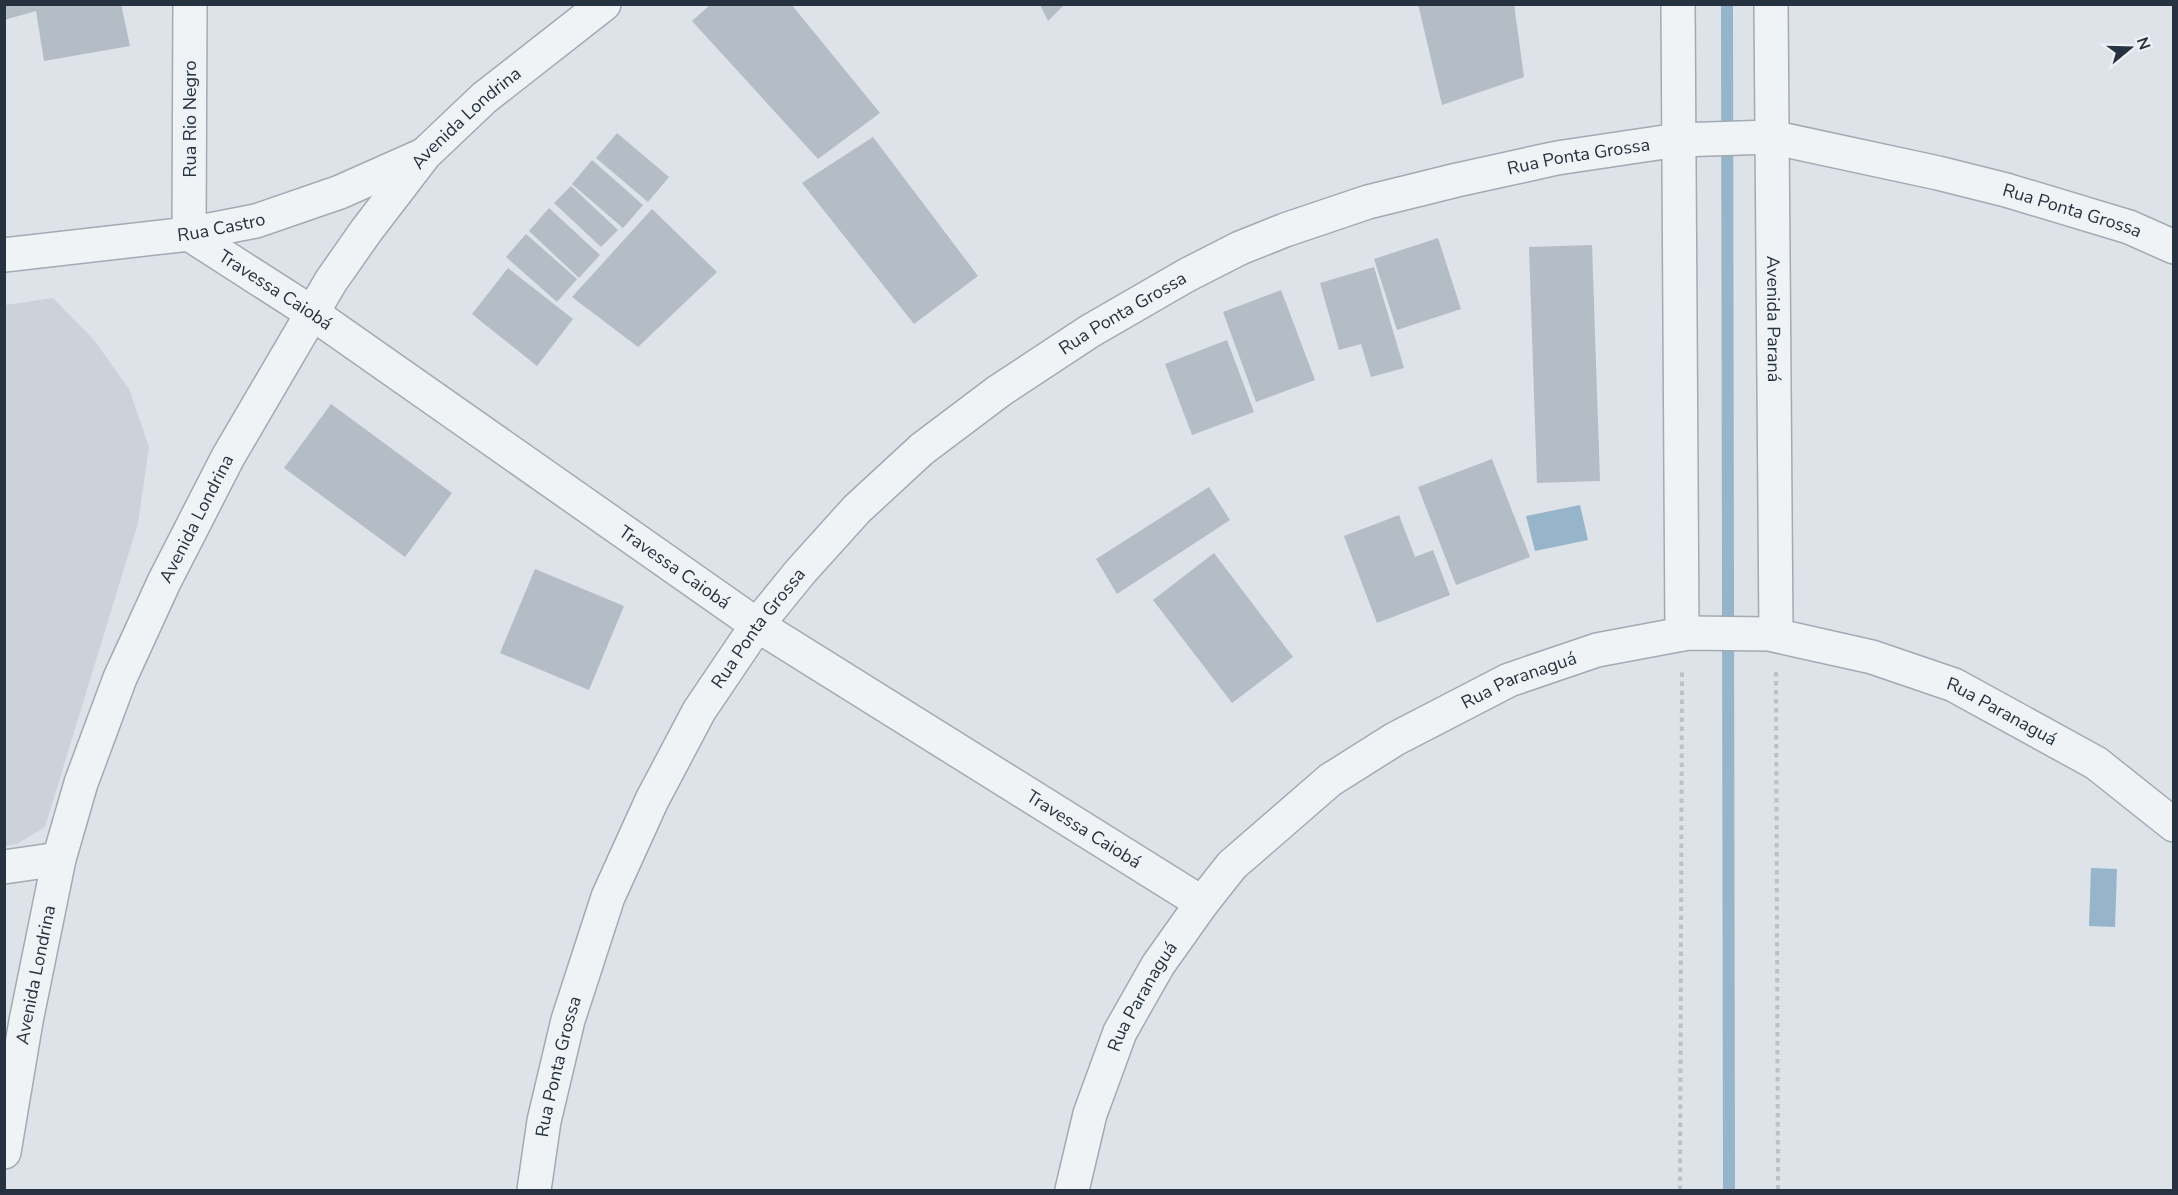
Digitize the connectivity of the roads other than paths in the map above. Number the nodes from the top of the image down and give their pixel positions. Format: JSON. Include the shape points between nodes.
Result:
{"nodes":[{"id":1,"x":190,"y":4,"type":"edge"},
{"id":2,"x":604,"y":4,"type":"edge"},
{"id":3,"x":1678,"y":4,"type":"edge"},
{"id":4,"x":1771,"y":4,"type":"edge"},
{"id":5,"x":1768,"y":137,"type":"junction"},
{"id":6,"x":1681,"y":140,"type":"junction"},
{"id":7,"x":425,"y":154,"type":"junction"},
{"id":8,"x":189,"y":234,"type":"junction"},
{"id":9,"x":2174,"y":247,"type":"edge"},
{"id":10,"x":4,"y":255,"type":"edge"},
{"id":11,"x":312,"y":313,"type":"junction"},
{"id":12,"x":757,"y":625,"type":"junction"},
{"id":13,"x":1685,"y":634,"type":"junction"},
{"id":14,"x":1772,"y":634,"type":"junction"},
{"id":15,"x":2174,"y":825,"type":"edge"},
{"id":16,"x":59,"y":860,"type":"junction"},
{"id":17,"x":4,"y":867,"type":"edge"},
{"id":18,"x":1202,"y":903,"type":"junction"},
{"id":19,"x":4,"y":1152,"type":"edge"},
{"id":20,"x":534,"y":1191,"type":"edge"},
{"id":21,"x":1072,"y":1191,"type":"edge"}],
"edges":[{"from":1,"to":8,"type":"street","name":"Rua Rio Negro"},
{"from":2,"to":7,"type":"street","name":"Avenida Londrina","via":[[484,98]]},
{"from":3,"to":6,"type":"street"},
{"from":4,"to":5,"type":"street","name":"Avenida Paraná"},
{"from":5,"to":6,"type":"street","name":"Rua Ponta Grossa"},
{"from":5,"to":9,"type":"street","name":"Rua Ponta Grossa","via":[[2006,190],[2129,227]]},
{"from":5,"to":14,"type":"street","name":"Avenida Paraná"},
{"from":6,"to":12,"type":"street","name":"Rua Ponta Grossa","via":[[1557,158],[1368,202],[1240,248],[1187,274],[999,391],[922,449],[857,509]]},
{"from":6,"to":13,"type":"street"},
{"from":7,"to":8,"type":"street","name":"Rua Castro","via":[[340,192],[256,221]]},
{"from":7,"to":11,"type":"street","name":"Avenida Londrina","via":[[366,231]]},
{"from":8,"to":10,"type":"street","name":"Rua Castro"},
{"from":8,"to":11,"type":"street","name":"Travessa Caiobá"},
{"from":11,"to":12,"type":"street","name":"Travessa Caiobá"},
{"from":11,"to":16,"type":"street","name":"Avenida Londrina","via":[[228,457],[164,582],[120,678],[81,783]]},
{"from":12,"to":18,"type":"street","name":"Travessa Caiobá"},
{"from":12,"to":20,"type":"street","name":"Rua Ponta Grossa","via":[[699,711],[652,800],[608,897],[568,1020],[544,1121]]},
{"from":13,"to":14,"type":"street","name":"Rua Paranaguá"},
{"from":13,"to":18,"type":"street","name":"Rua Paranaguá","via":[[1597,650],[1509,680],[1395,739],[1330,780],[1232,866]]},
{"from":14,"to":15,"type":"street","name":"Rua Paranaguá","via":[[1872,657],[1954,686],[2096,763]]},
{"from":16,"to":17,"type":"street"},
{"from":16,"to":19,"type":"street","name":"Avenida Londrina"},
{"from":18,"to":21,"type":"street","name":"Rua Paranaguá","via":[[1158,965],[1120,1032],[1090,1114]]}]}
